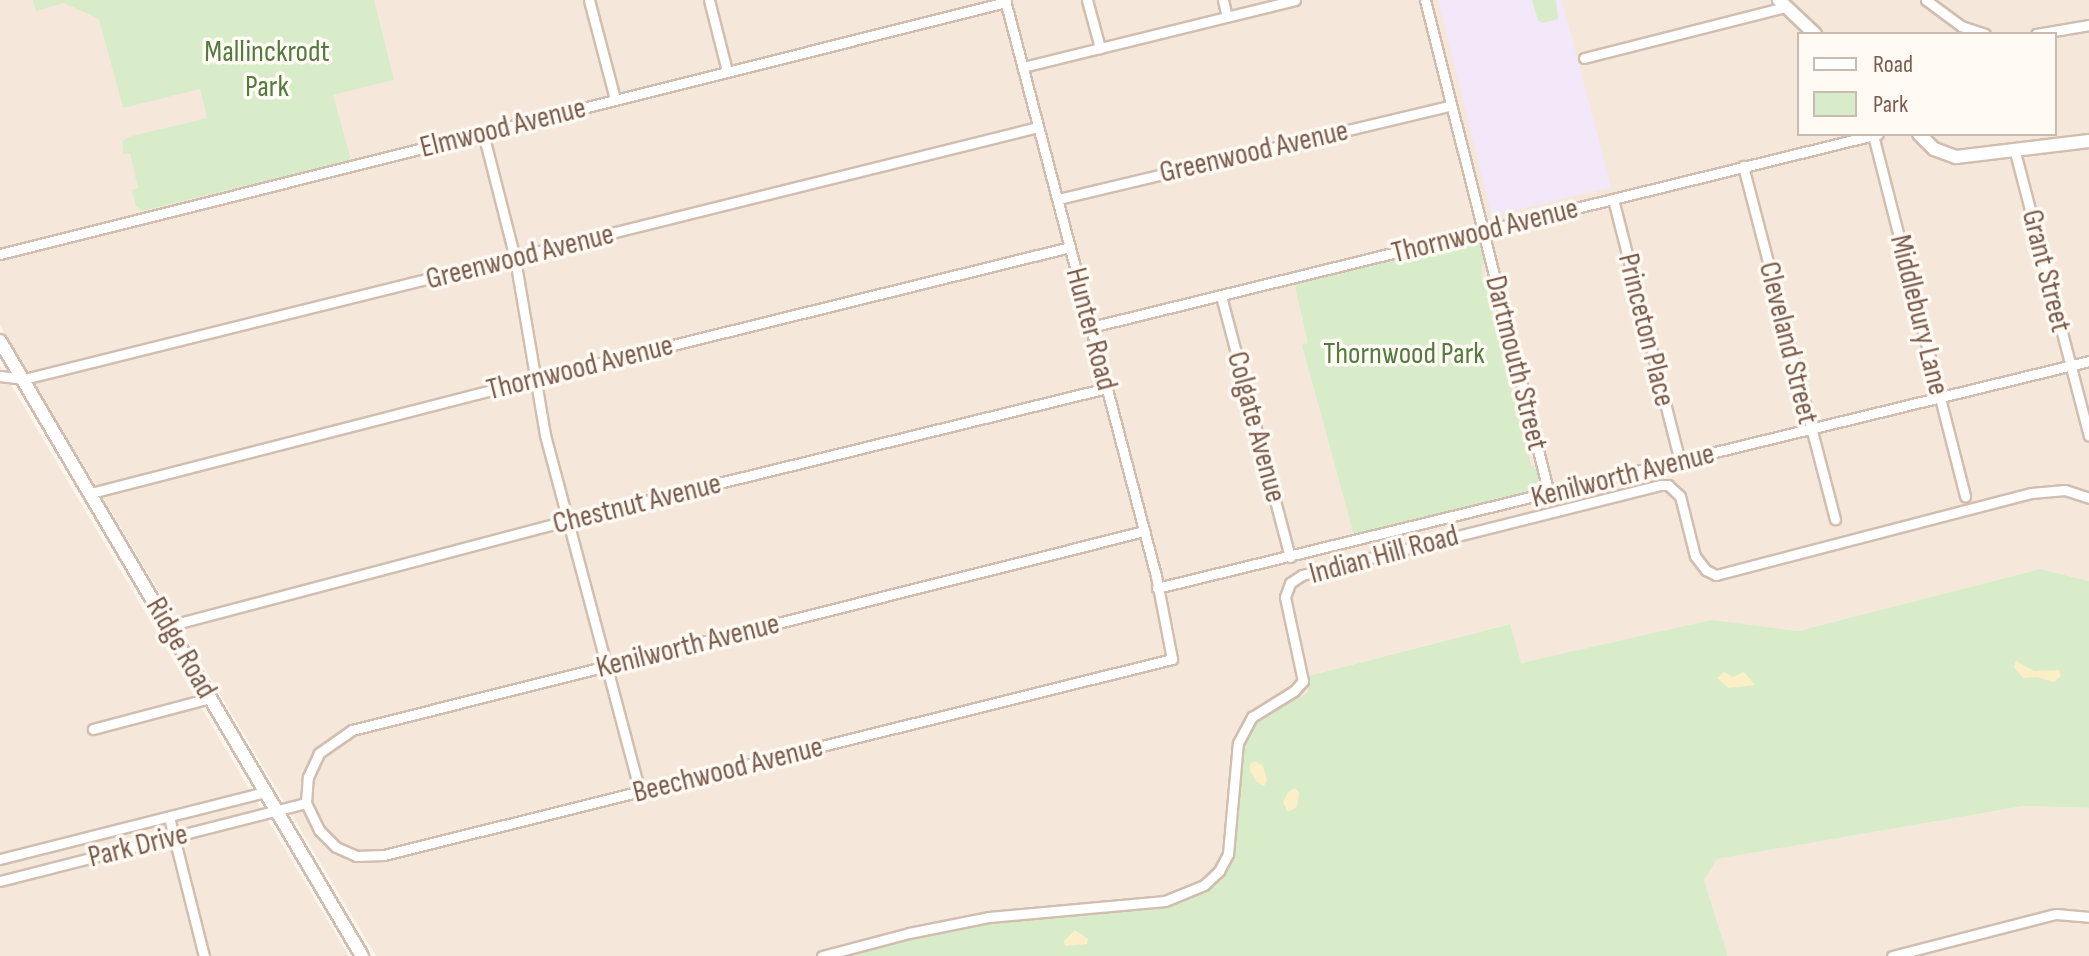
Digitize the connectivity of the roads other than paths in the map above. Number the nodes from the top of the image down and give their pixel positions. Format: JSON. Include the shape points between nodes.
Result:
{"nodes":[{"id":1,"x":589,"y":0,"type":"edge"},
{"id":2,"x":709,"y":0,"type":"edge"},
{"id":3,"x":1087,"y":0,"type":"edge"},
{"id":4,"x":1223,"y":0,"type":"edge"},
{"id":5,"x":1295,"y":0,"type":"edge"},
{"id":6,"x":1425,"y":0,"type":"edge"},
{"id":7,"x":1926,"y":0,"type":"edge"},
{"id":8,"x":1006,"y":1,"type":"edge"},
{"id":9,"x":1782,"y":3,"type":"edge"},
{"id":10,"x":1227,"y":17,"type":"junction"},
{"id":11,"x":2089,"y":25,"type":"edge"},
{"id":12,"x":1813,"y":32,"type":"edge"},
{"id":13,"x":1979,"y":32,"type":"edge"},
{"id":14,"x":2048,"y":32,"type":"edge"},
{"id":15,"x":1100,"y":48,"type":"junction"},
{"id":16,"x":1584,"y":58,"type":"dead end"},
{"id":17,"x":1023,"y":67,"type":"junction"},
{"id":18,"x":727,"y":71,"type":"junction"},
{"id":19,"x":615,"y":99,"type":"junction"},
{"id":20,"x":1449,"y":106,"type":"junction"},
{"id":21,"x":1038,"y":127,"type":"junction"},
{"id":22,"x":483,"y":133,"type":"junction"},
{"id":23,"x":1871,"y":136,"type":"edge"},
{"id":24,"x":1875,"y":136,"type":"edge"},
{"id":25,"x":1921,"y":136,"type":"edge"},
{"id":26,"x":2089,"y":141,"type":"edge"},
{"id":27,"x":2015,"y":152,"type":"junction"},
{"id":28,"x":1743,"y":166,"type":"junction"},
{"id":29,"x":1058,"y":199,"type":"junction"},
{"id":30,"x":1613,"y":199,"type":"junction"},
{"id":31,"x":1482,"y":231,"type":"junction"},
{"id":32,"x":1070,"y":247,"type":"junction"},
{"id":33,"x":0,"y":254,"type":"edge"},
{"id":34,"x":515,"y":259,"type":"junction"},
{"id":35,"x":1221,"y":296,"type":"junction"},
{"id":36,"x":1091,"y":327,"type":"junction"},
{"id":37,"x":0,"y":341,"type":"edge"},
{"id":38,"x":2089,"y":361,"type":"edge"},
{"id":39,"x":2070,"y":366,"type":"junction"},
{"id":40,"x":0,"y":376,"type":"edge"},
{"id":41,"x":24,"y":379,"type":"junction"},
{"id":42,"x":535,"y":379,"type":"junction"},
{"id":43,"x":1107,"y":388,"type":"junction"},
{"id":44,"x":1940,"y":398,"type":"junction"},
{"id":45,"x":1810,"y":430,"type":"junction"},
{"id":46,"x":2089,"y":436,"type":"edge"},
{"id":47,"x":1680,"y":462,"type":"junction"},
{"id":48,"x":91,"y":493,"type":"junction"},
{"id":49,"x":1549,"y":494,"type":"junction"},
{"id":50,"x":1965,"y":496,"type":"dead end"},
{"id":51,"x":2089,"y":498,"type":"edge"},
{"id":52,"x":1835,"y":519,"type":"dead end"},
{"id":53,"x":568,"y":520,"type":"junction"},
{"id":54,"x":1144,"y":531,"type":"junction"},
{"id":55,"x":1290,"y":557,"type":"junction"},
{"id":56,"x":1157,"y":588,"type":"junction"},
{"id":57,"x":168,"y":626,"type":"junction"},
{"id":58,"x":1172,"y":659,"type":"joint"},
{"id":59,"x":606,"y":666,"type":"junction"},
{"id":60,"x":210,"y":698,"type":"junction"},
{"id":61,"x":93,"y":729,"type":"dead end"},
{"id":62,"x":640,"y":791,"type":"junction"},
{"id":63,"x":265,"y":792,"type":"junction"},
{"id":64,"x":306,"y":803,"type":"junction"},
{"id":65,"x":276,"y":811,"type":"junction"},
{"id":66,"x":169,"y":817,"type":"junction"},
{"id":67,"x":174,"y":837,"type":"junction"},
{"id":68,"x":0,"y":859,"type":"edge"},
{"id":69,"x":0,"y":881,"type":"edge"},
{"id":70,"x":2089,"y":917,"type":"edge"},
{"id":71,"x":204,"y":956,"type":"edge"},
{"id":72,"x":362,"y":956,"type":"edge"},
{"id":73,"x":822,"y":956,"type":"edge"},
{"id":74,"x":1892,"y":956,"type":"edge"}],
"edges":[{"from":1,"to":19,"type":"street"},
{"from":2,"to":18,"type":"street"},
{"from":3,"to":15,"type":"street"},
{"from":4,"to":10,"type":"street"},
{"from":5,"to":10,"type":"street"},
{"from":6,"to":20,"type":"street","name":"Dartmouth Street"},
{"from":7,"to":13,"type":"street","via":[[1961,26]]},
{"from":8,"to":17,"type":"street","name":"Hunter Road"},
{"from":8,"to":18,"type":"street","name":"Elmwood Avenue"},
{"from":9,"to":12,"type":"street"},
{"from":9,"to":16,"type":"street"},
{"from":10,"to":15,"type":"street"},
{"from":11,"to":14,"type":"street"},
{"from":15,"to":17,"type":"street"},
{"from":17,"to":21,"type":"street","name":"Hunter Road"},
{"from":18,"to":19,"type":"street","name":"Elmwood Avenue"},
{"from":19,"to":22,"type":"street","name":"Elmwood Avenue"},
{"from":20,"to":29,"type":"street","name":"Greenwood Avenue"},
{"from":20,"to":31,"type":"street","name":"Dartmouth Street"},
{"from":21,"to":29,"type":"street","name":"Hunter Road"},
{"from":21,"to":34,"type":"street","name":"Greenwood Avenue"},
{"from":22,"to":33,"type":"street","name":"Elmwood Avenue"},
{"from":22,"to":34,"type":"street"},
{"from":23,"to":28,"type":"street","name":"Thornwood Avenue"},
{"from":24,"to":44,"type":"street","name":"Middlebury Lane"},
{"from":25,"to":27,"type":"street","via":[[1934,149],[1956,157]]},
{"from":26,"to":27,"type":"street"},
{"from":27,"to":39,"type":"street","name":"Grant Street"},
{"from":28,"to":30,"type":"street","name":"Thornwood Avenue"},
{"from":28,"to":45,"type":"street","name":"Cleveland Street"},
{"from":29,"to":32,"type":"street","name":"Hunter Road"},
{"from":30,"to":31,"type":"street","name":"Thornwood Avenue"},
{"from":30,"to":47,"type":"street","name":"Princeton Place"},
{"from":31,"to":35,"type":"street","name":"Thornwood Avenue"},
{"from":31,"to":49,"type":"street","name":"Dartmouth Street"},
{"from":32,"to":36,"type":"street","name":"Hunter Road"},
{"from":32,"to":42,"type":"street","name":"Thornwood Avenue"},
{"from":34,"to":41,"type":"street","name":"Greenwood Avenue"},
{"from":34,"to":42,"type":"street"},
{"from":35,"to":36,"type":"street","name":"Thornwood Avenue"},
{"from":35,"to":55,"type":"street","name":"Colgate Avenue"},
{"from":36,"to":43,"type":"street","name":"Hunter Road"},
{"from":37,"to":41,"type":"street","name":"Ridge Road"},
{"from":38,"to":39,"type":"street","name":"Kenilworth Avenue"},
{"from":39,"to":44,"type":"street","name":"Kenilworth Avenue"},
{"from":39,"to":46,"type":"street","name":"Grant Street"},
{"from":40,"to":41,"type":"street","name":"Greenwood Avenue"},
{"from":41,"to":48,"type":"street","name":"Ridge Road"},
{"from":42,"to":48,"type":"street","name":"Thornwood Avenue"},
{"from":42,"to":53,"type":"street"},
{"from":43,"to":53,"type":"street","name":"Chestnut Avenue"},
{"from":43,"to":54,"type":"street","name":"Hunter Road"},
{"from":44,"to":45,"type":"street","name":"Kenilworth Avenue"},
{"from":44,"to":50,"type":"street","name":"Middlebury Lane"},
{"from":45,"to":47,"type":"street","name":"Kenilworth Avenue"},
{"from":45,"to":52,"type":"street","name":"Cleveland Street"},
{"from":47,"to":49,"type":"street","name":"Kenilworth Avenue"},
{"from":48,"to":57,"type":"street","name":"Ridge Road"},
{"from":49,"to":55,"type":"street","name":"Kenilworth Avenue"},
{"from":51,"to":73,"type":"street","name":"Indian Hill Road","via":[[2065,490],[2031,493],[1716,575],[1695,556],[1680,496],[1661,485],[1302,575],[1290,583],[1285,597],[1303,681],[1246,725],[1235,756],[1228,854],[1204,885],[1165,901],[989,917]]},
{"from":53,"to":57,"type":"street","name":"Chestnut Avenue"},
{"from":53,"to":59,"type":"street"},
{"from":54,"to":56,"type":"street","name":"Hunter Road"},
{"from":54,"to":59,"type":"street","name":"Kenilworth Avenue"},
{"from":55,"to":56,"type":"street","name":"Kenilworth Avenue"},
{"from":56,"to":58,"type":"street","name":"Hunter Road"},
{"from":57,"to":60,"type":"street","name":"Ridge Road"},
{"from":58,"to":62,"type":"street","name":"Beechwood Avenue"},
{"from":59,"to":62,"type":"street"},
{"from":59,"to":64,"type":"street","name":"Kenilworth Avenue","via":[[352,730],[319,753],[308,777]]},
{"from":60,"to":61,"type":"street"},
{"from":60,"to":63,"type":"street","name":"Ridge Road"},
{"from":62,"to":64,"type":"street","name":"Beechwood Avenue","via":[[368,857],[345,852],[327,840]]},
{"from":63,"to":65,"type":"street","name":"Ridge Road"},
{"from":63,"to":66,"type":"street","name":"Park Drive"},
{"from":64,"to":65,"type":"street"},
{"from":65,"to":67,"type":"street","name":"Park Drive"},
{"from":65,"to":72,"type":"street","name":"Ridge Road"},
{"from":66,"to":67,"type":"street"},
{"from":66,"to":68,"type":"street","name":"Park Drive"},
{"from":67,"to":69,"type":"street","name":"Park Drive"},
{"from":67,"to":71,"type":"street"},
{"from":70,"to":74,"type":"street","via":[[2056,914]]}]}
